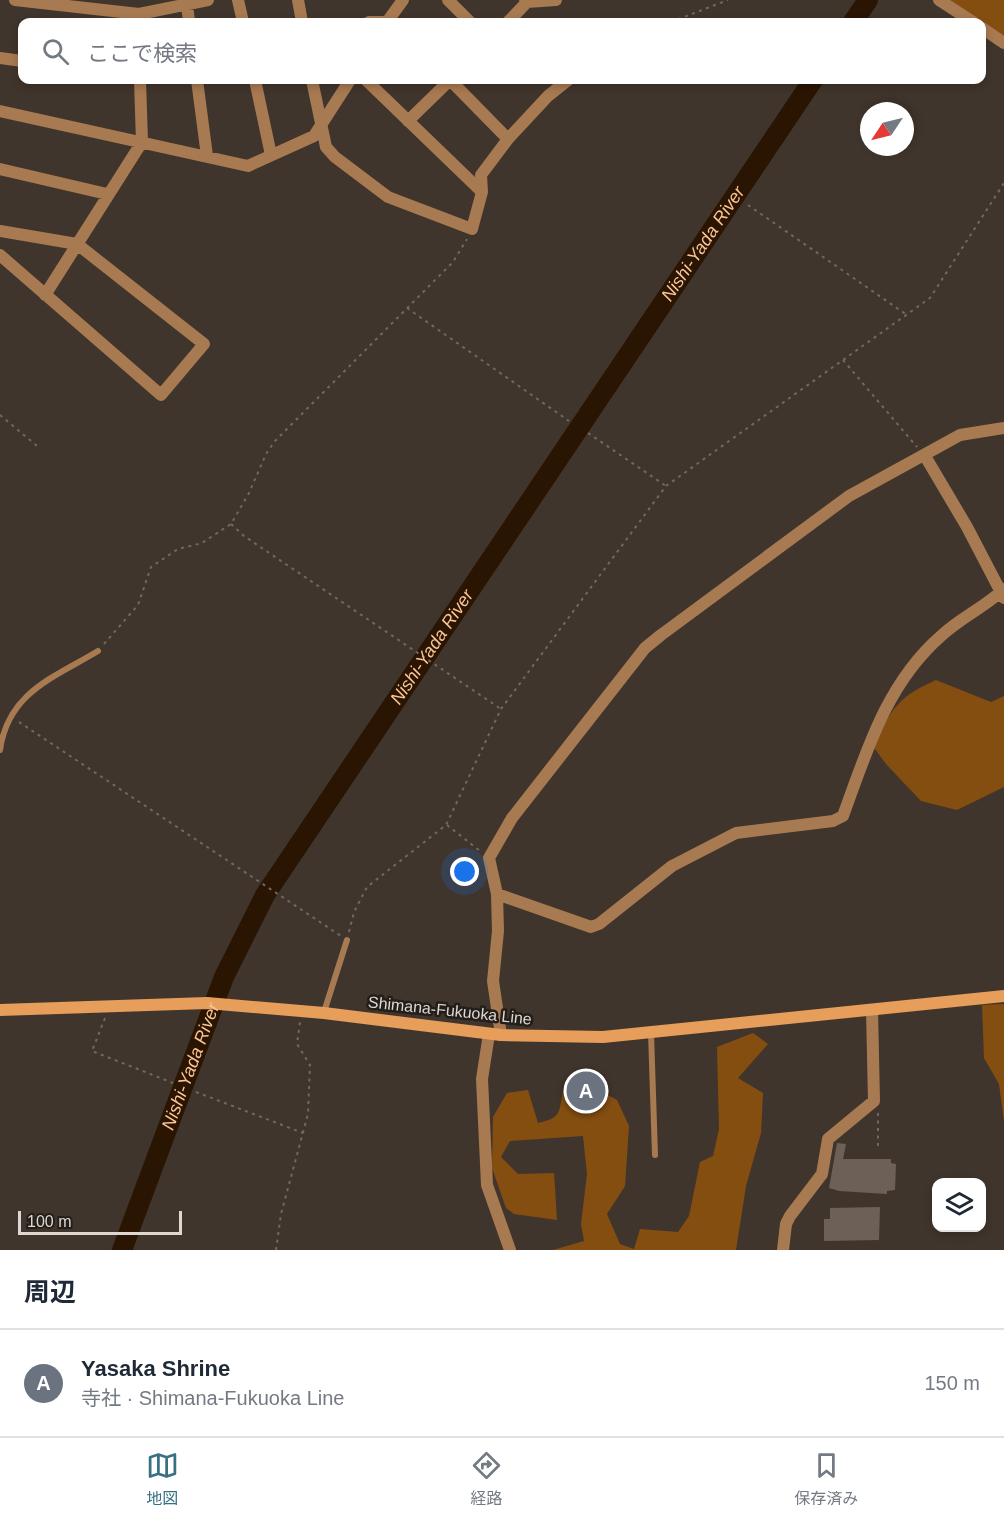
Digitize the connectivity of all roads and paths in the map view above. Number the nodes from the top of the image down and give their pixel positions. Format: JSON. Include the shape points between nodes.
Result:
{"nodes":[{"id":1,"x":15,"y":0,"type":"edge"},
{"id":2,"x":208,"y":0,"type":"edge"},
{"id":3,"x":238,"y":0,"type":"edge"},
{"id":4,"x":298,"y":0,"type":"edge"},
{"id":5,"x":403,"y":0,"type":"edge"},
{"id":6,"x":448,"y":0,"type":"edge"},
{"id":7,"x":556,"y":0,"type":"edge"},
{"id":8,"x":728,"y":0,"type":"edge"},
{"id":9,"x":939,"y":0,"type":"edge"},
{"id":10,"x":526,"y":1,"type":"edge"},
{"id":11,"x":187,"y":4,"type":"junction"},
{"id":12,"x":106,"y":5,"type":"edge"},
{"id":13,"x":139,"y":18,"type":"edge"},
{"id":14,"x":189,"y":18,"type":"edge"},
{"id":15,"x":242,"y":18,"type":"edge"},
{"id":16,"x":301,"y":18,"type":"edge"},
{"id":17,"x":390,"y":18,"type":"edge"},
{"id":18,"x":467,"y":18,"type":"edge"},
{"id":19,"x":511,"y":18,"type":"edge"},
{"id":20,"x":681,"y":18,"type":"edge"},
{"id":21,"x":967,"y":18,"type":"edge"},
{"id":22,"x":986,"y":31,"type":"edge"},
{"id":23,"x":1004,"y":43,"type":"edge"},
{"id":24,"x":0,"y":58,"type":"edge"},
{"id":25,"x":18,"y":60,"type":"edge"},
{"id":26,"x":140,"y":84,"type":"edge"},
{"id":27,"x":198,"y":84,"type":"edge"},
{"id":28,"x":256,"y":84,"type":"edge"},
{"id":29,"x":313,"y":84,"type":"edge"},
{"id":30,"x":347,"y":84,"type":"edge"},
{"id":31,"x":370,"y":84,"type":"edge"},
{"id":32,"x":446,"y":84,"type":"edge"},
{"id":33,"x":454,"y":84,"type":"edge"},
{"id":34,"x":563,"y":84,"type":"edge"},
{"id":35,"x":0,"y":111,"type":"edge"},
{"id":36,"x":408,"y":121,"type":"junction"},
{"id":37,"x":321,"y":125,"type":"junction"},
{"id":38,"x":508,"y":139,"type":"junction"},
{"id":39,"x":141,"y":142,"type":"junction"},
{"id":40,"x":271,"y":155,"type":"junction"},
{"id":41,"x":207,"y":156,"type":"junction"},
{"id":42,"x":0,"y":169,"type":"edge"},
{"id":43,"x":1004,"y":183,"type":"edge"},
{"id":44,"x":482,"y":192,"type":"junction"},
{"id":45,"x":107,"y":194,"type":"junction"},
{"id":46,"x":748,"y":205,"type":"dead end"},
{"id":47,"x":472,"y":229,"type":"junction"},
{"id":48,"x":0,"y":231,"type":"edge"},
{"id":49,"x":77,"y":244,"type":"junction"},
{"id":50,"x":0,"y":255,"type":"edge"},
{"id":51,"x":45,"y":295,"type":"junction"},
{"id":52,"x":407,"y":308,"type":"junction"},
{"id":53,"x":907,"y":315,"type":"junction"},
{"id":54,"x":843,"y":360,"type":"junction"},
{"id":55,"x":0,"y":415,"type":"edge"},
{"id":56,"x":569,"y":422,"type":"dead end"},
{"id":57,"x":1004,"y":428,"type":"edge"},
{"id":58,"x":588,"y":433,"type":"dead end"},
{"id":59,"x":37,"y":446,"type":"dead end"},
{"id":60,"x":925,"y":456,"type":"junction"},
{"id":61,"x":666,"y":486,"type":"junction"},
{"id":62,"x":231,"y":524,"type":"junction"},
{"id":63,"x":1003,"y":593,"type":"edge"},
{"id":64,"x":98,"y":651,"type":"joint"},
{"id":65,"x":501,"y":710,"type":"junction"},
{"id":66,"x":12,"y":717,"type":"junction"},
{"id":67,"x":0,"y":750,"type":"edge"},
{"id":68,"x":447,"y":825,"type":"junction"},
{"id":69,"x":489,"y":858,"type":"junction"},
{"id":70,"x":497,"y":894,"type":"junction"},
{"id":71,"x":347,"y":940,"type":"junction"},
{"id":72,"x":1004,"y":996,"type":"edge"},
{"id":73,"x":108,"y":1006,"type":"junction"},
{"id":74,"x":0,"y":1010,"type":"edge"},
{"id":75,"x":872,"y":1010,"type":"junction"},
{"id":76,"x":303,"y":1011,"type":"junction"},
{"id":77,"x":324,"y":1013,"type":"junction"},
{"id":78,"x":651,"y":1033,"type":"junction"},
{"id":79,"x":495,"y":1034,"type":"junction"},
{"id":80,"x":173,"y":1083,"type":"dead end"},
{"id":81,"x":196,"y":1092,"type":"dead end"},
{"id":82,"x":874,"y":1101,"type":"junction"},
{"id":83,"x":303,"y":1133,"type":"junction"},
{"id":84,"x":878,"y":1146,"type":"dead end"},
{"id":85,"x":655,"y":1155,"type":"dead end"},
{"id":86,"x":276,"y":1250,"type":"edge"},
{"id":87,"x":510,"y":1250,"type":"edge"},
{"id":88,"x":783,"y":1250,"type":"edge"}],
"edges":[{"from":1,"to":12,"type":"street"},
{"from":2,"to":11,"type":"street"},
{"from":3,"to":15,"type":"street"},
{"from":4,"to":16,"type":"street"},
{"from":5,"to":17,"type":"street"},
{"from":6,"to":18,"type":"street"},
{"from":7,"to":10,"type":"street"},
{"from":8,"to":20,"type":"path"},
{"from":9,"to":21,"type":"street"},
{"from":10,"to":19,"type":"street"},
{"from":11,"to":13,"type":"street"},
{"from":11,"to":14,"type":"street"},
{"from":12,"to":13,"type":"street"},
{"from":22,"to":23,"type":"street"},
{"from":24,"to":25,"type":"street"},
{"from":26,"to":39,"type":"street"},
{"from":27,"to":41,"type":"street"},
{"from":28,"to":40,"type":"street"},
{"from":29,"to":37,"type":"street"},
{"from":30,"to":37,"type":"street"},
{"from":31,"to":36,"type":"street"},
{"from":32,"to":36,"type":"street"},
{"from":33,"to":38,"type":"street"},
{"from":34,"to":38,"type":"street"},
{"from":35,"to":39,"type":"street"},
{"from":36,"to":44,"type":"street"},
{"from":37,"to":40,"type":"street","via":[[314,136]]},
{"from":37,"to":47,"type":"street","via":[[326,147],[334,157],[388,197]]},
{"from":38,"to":44,"type":"street","via":[[481,175]]},
{"from":39,"to":41,"type":"street"},
{"from":39,"to":45,"type":"street"},
{"from":40,"to":41,"type":"street","via":[[248,165]]},
{"from":42,"to":45,"type":"street"},
{"from":43,"to":53,"type":"path","via":[[930,298]]},
{"from":44,"to":47,"type":"street"},
{"from":45,"to":49,"type":"street"},
{"from":46,"to":53,"type":"path"},
{"from":47,"to":52,"type":"path","via":[[453,262]]},
{"from":48,"to":49,"type":"street"},
{"from":49,"to":51,"type":"street"},
{"from":49,"to":51,"type":"street","via":[[204,344],[161,395]]},
{"from":50,"to":51,"type":"street"},
{"from":52,"to":56,"type":"path"},
{"from":52,"to":62,"type":"path","via":[[275,441]]},
{"from":53,"to":54,"type":"path"},
{"from":54,"to":60,"type":"path"},
{"from":54,"to":61,"type":"path"},
{"from":55,"to":59,"type":"path"},
{"from":57,"to":60,"type":"street","via":[[960,435]]},
{"from":58,"to":61,"type":"path"},
{"from":60,"to":63,"type":"street"},
{"from":60,"to":69,"type":"street","via":[[828,510],[645,648],[512,818]]},
{"from":61,"to":65,"type":"path"},
{"from":62,"to":64,"type":"path","via":[[202,543],[178,549],[151,567],[138,604]]},
{"from":62,"to":65,"type":"path","via":[[243,536]]},
{"from":63,"to":70,"type":"street","via":[[942,635],[910,666],[878,721],[843,816],[833,821],[736,833],[672,866],[591,927]]},
{"from":64,"to":66,"type":"lane","via":[[44,680]]},
{"from":65,"to":68,"type":"path"},
{"from":66,"to":67,"type":"lane","via":[[4,728]]},
{"from":66,"to":71,"type":"path"},
{"from":68,"to":69,"type":"path"},
{"from":68,"to":71,"type":"path","via":[[367,887],[354,912]]},
{"from":69,"to":70,"type":"street"},
{"from":70,"to":79,"type":"street"},
{"from":71,"to":77,"type":"lane"},
{"from":72,"to":75,"type":"main road","name":"Shimana-Fukuoka Line"},
{"from":73,"to":74,"type":"main road","name":"Shimana-Fukuoka Line"},
{"from":73,"to":76,"type":"main road","name":"Shimana-Fukuoka Line","via":[[213,1003]]},
{"from":73,"to":80,"type":"path","via":[[92,1052]]},
{"from":75,"to":78,"type":"main road","name":"Shimana-Fukuoka Line"},
{"from":75,"to":82,"type":"street"},
{"from":76,"to":77,"type":"main road","name":"Shimana-Fukuoka Line"},
{"from":76,"to":83,"type":"path","via":[[297,1044],[310,1065],[308,1114]]},
{"from":77,"to":79,"type":"main road","name":"Shimana-Fukuoka Line"},
{"from":78,"to":79,"type":"main road","name":"Shimana-Fukuoka Line","via":[[603,1037]]},
{"from":78,"to":85,"type":"lane"},
{"from":79,"to":87,"type":"street","via":[[482,1079],[487,1185]]},
{"from":81,"to":83,"type":"path"},
{"from":82,"to":84,"type":"path","via":[[878,1110]]},
{"from":82,"to":88,"type":"street","via":[[828,1139],[822,1174],[790,1216]]},
{"from":83,"to":86,"type":"path","via":[[281,1214]]}]}
